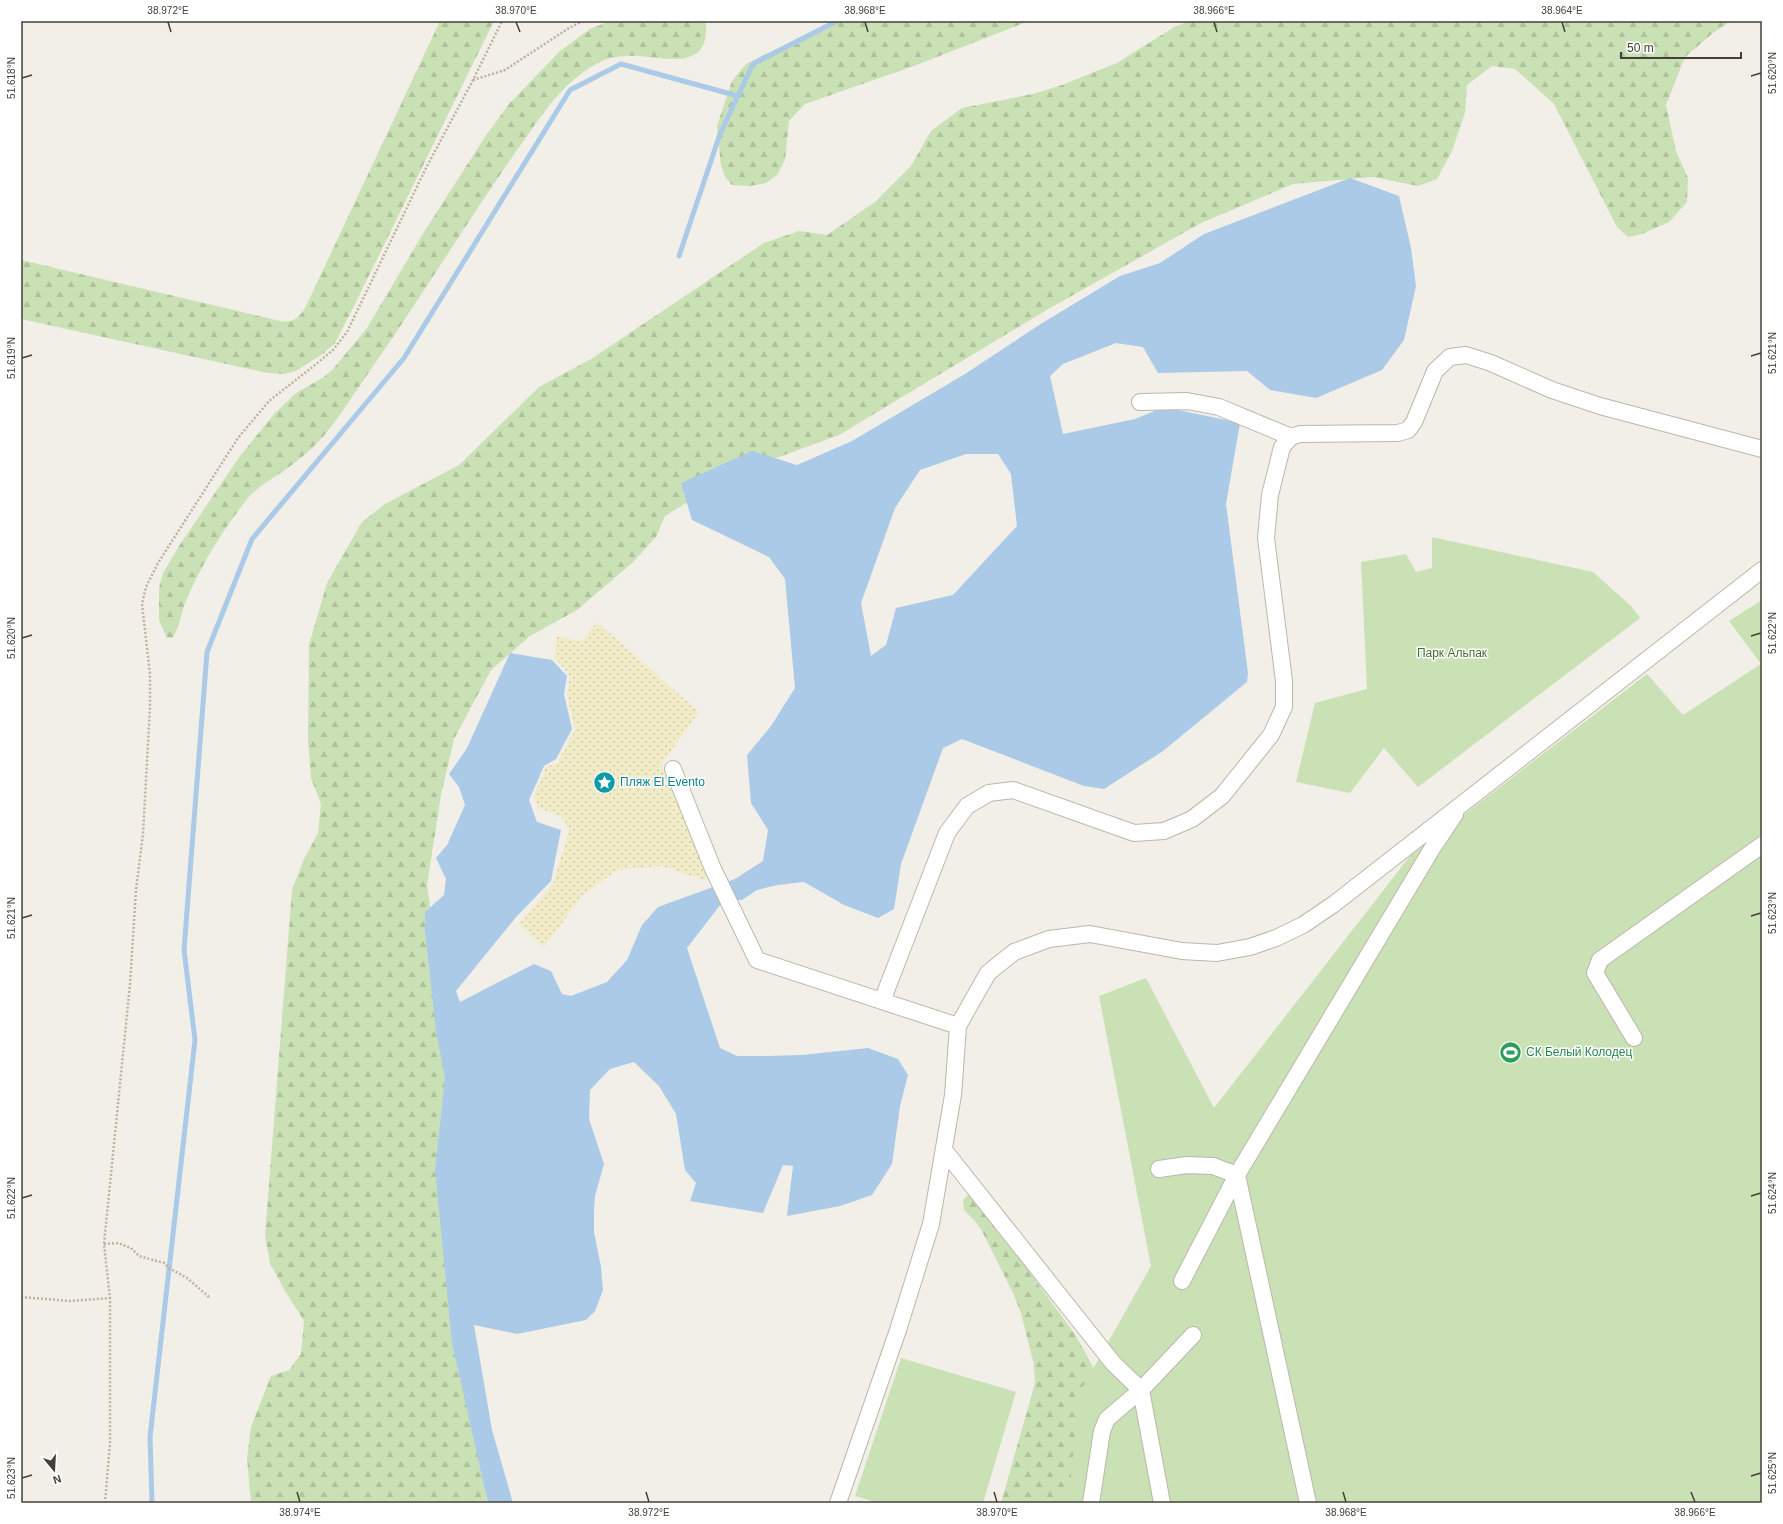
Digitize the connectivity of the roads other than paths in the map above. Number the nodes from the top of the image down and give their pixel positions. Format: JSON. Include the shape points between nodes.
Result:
{"nodes":[{"id":1,"x":1140,"y":402,"type":"dead end"},
{"id":2,"x":1291,"y":437,"type":"junction"},
{"id":3,"x":1762,"y":449,"type":"edge"},
{"id":4,"x":1762,"y":570,"type":"edge"},
{"id":5,"x":673,"y":769,"type":"dead end"},
{"id":6,"x":1463,"y":802,"type":"junction"},
{"id":7,"x":1762,"y":845,"type":"edge"},
{"id":8,"x":882,"y":1001,"type":"junction"},
{"id":9,"x":958,"y":1026,"type":"junction"},
{"id":10,"x":1634,"y":1038,"type":"dead end"},
{"id":11,"x":944,"y":1150,"type":"junction"},
{"id":12,"x":1159,"y":1169,"type":"dead end"},
{"id":13,"x":1237,"y":1175,"type":"junction"},
{"id":14,"x":1182,"y":1280,"type":"dead end"},
{"id":15,"x":1193,"y":1334,"type":"dead end"},
{"id":16,"x":1141,"y":1390,"type":"junction"},
{"id":17,"x":838,"y":1503,"type":"edge"},
{"id":18,"x":1091,"y":1503,"type":"edge"},
{"id":19,"x":1162,"y":1503,"type":"edge"},
{"id":20,"x":1308,"y":1503,"type":"edge"}],
"edges":[{"from":1,"to":2,"type":"lane","via":[[1187,401],[1219,407]]},
{"from":2,"to":3,"type":"lane","via":[[1300,434],[1398,433],[1408,430],[1414,422],[1435,371],[1450,357],[1466,355],[1491,363],[1552,390],[1600,406]]},
{"from":2,"to":8,"type":"lane","via":[[1282,447],[1270,495],[1266,538],[1284,681],[1284,707],[1271,735],[1222,796],[1192,820],[1164,830],[1134,833],[1013,790],[989,793],[967,806],[947,833]]},
{"from":4,"to":6,"type":"lane"},
{"from":5,"to":8,"type":"lane","via":[[713,869],[757,960]]},
{"from":6,"to":9,"type":"lane","via":[[1334,904],[1303,925],[1276,938],[1250,947],[1217,953],[1182,951],[1090,934],[1049,939],[1014,952],[988,973]]},
{"from":6,"to":13,"type":"lane"},
{"from":7,"to":10,"type":"lane","via":[[1600,960],[1595,973]]},
{"from":8,"to":9,"type":"lane"},
{"from":9,"to":11,"type":"lane","via":[[953,1095]]},
{"from":11,"to":16,"type":"lane","via":[[1113,1363]]},
{"from":11,"to":17,"type":"lane","via":[[931,1224],[898,1330]]},
{"from":12,"to":13,"type":"lane","via":[[1187,1165],[1212,1166]]},
{"from":13,"to":14,"type":"lane"},
{"from":13,"to":20,"type":"lane"},
{"from":15,"to":16,"type":"lane"},
{"from":16,"to":18,"type":"lane","via":[[1107,1419],[1102,1431]]},
{"from":16,"to":19,"type":"lane"}]}
